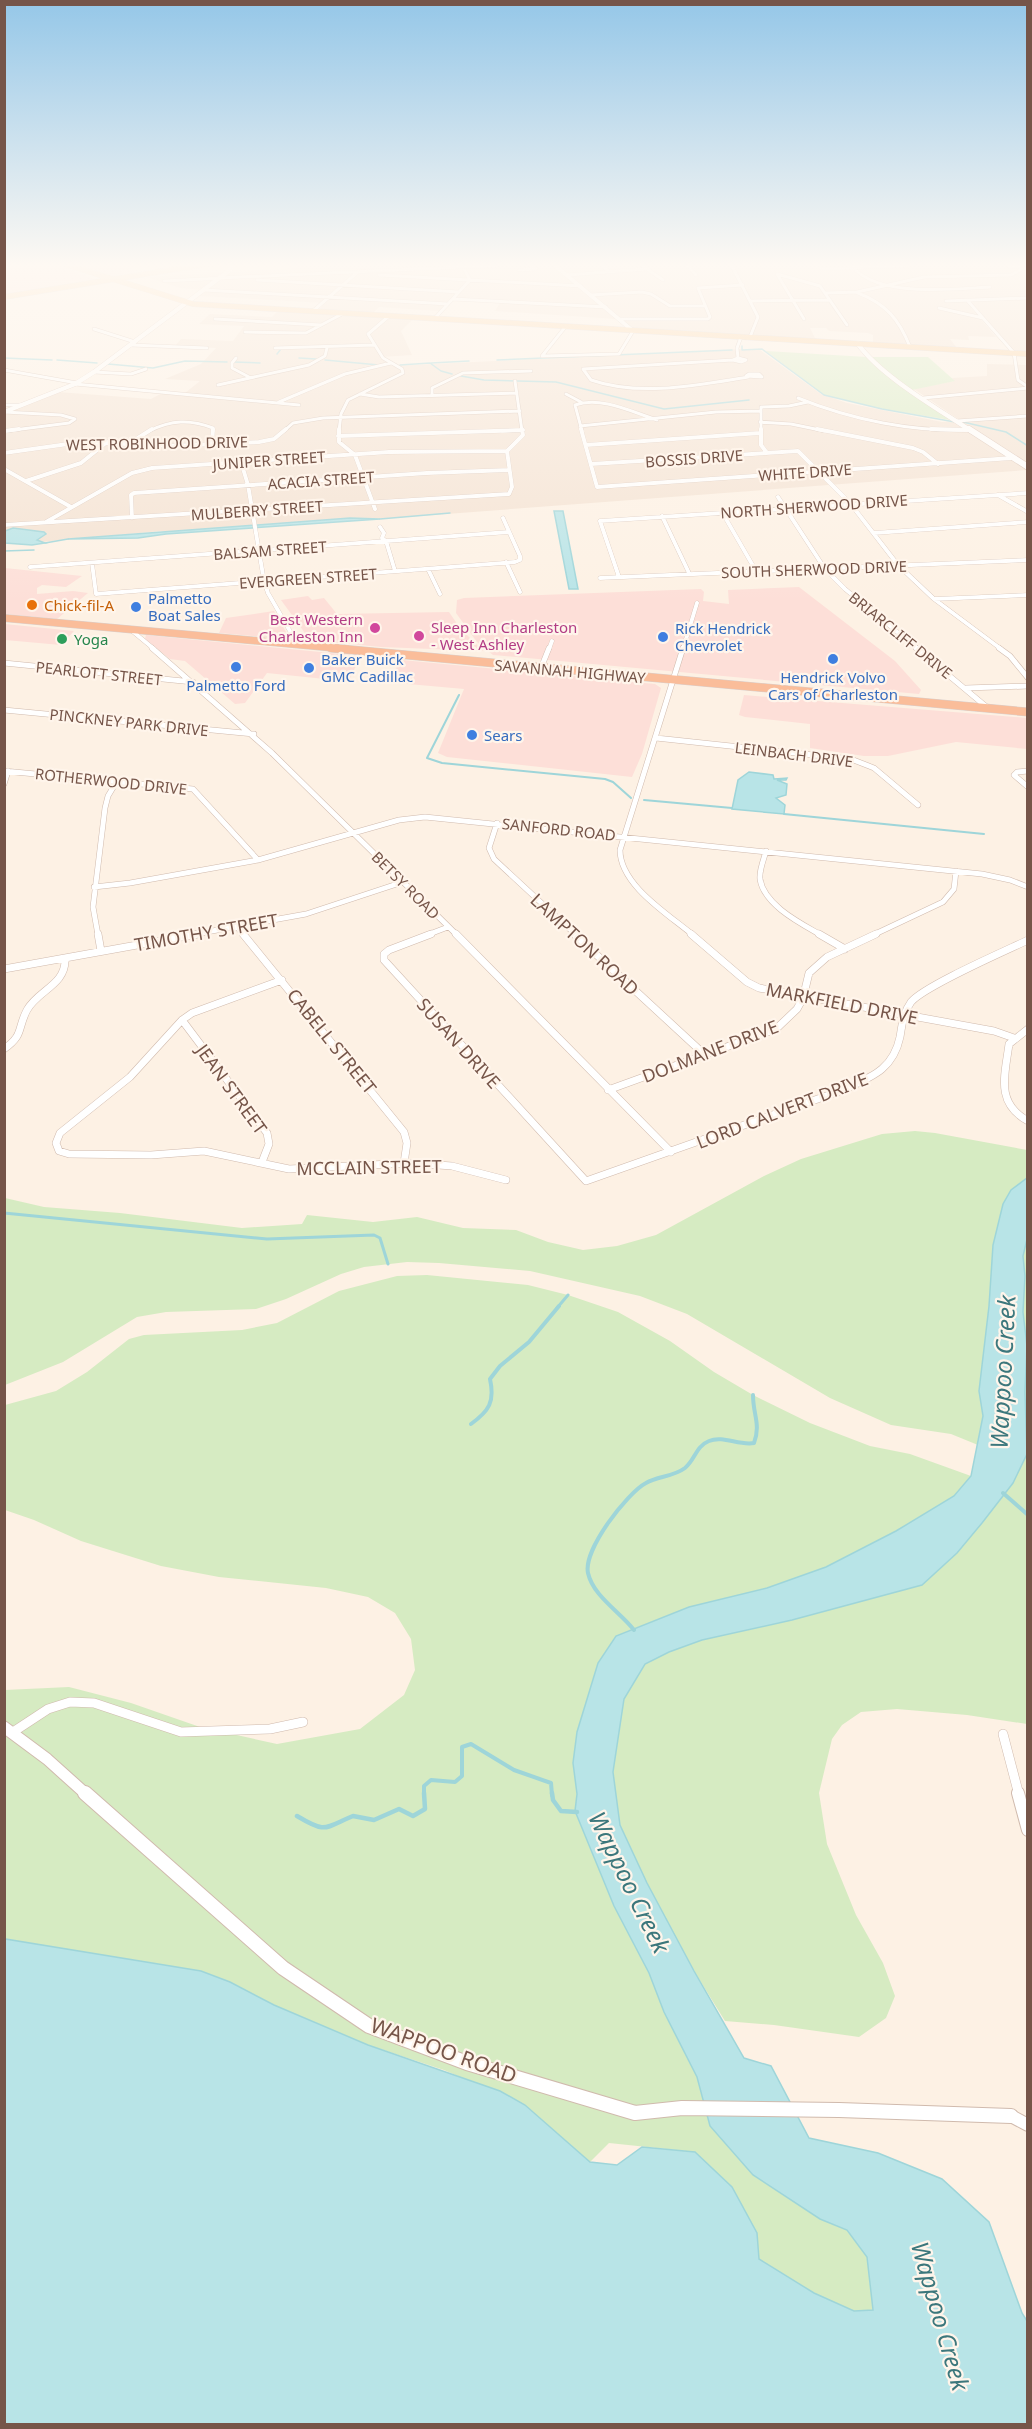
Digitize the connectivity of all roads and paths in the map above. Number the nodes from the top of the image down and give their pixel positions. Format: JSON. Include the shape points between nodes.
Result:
{"nodes":[{"id":1,"x":34,"y":375,"type":"edge"},
{"id":2,"x":89,"y":375,"type":"edge"},
{"id":3,"x":246,"y":375,"type":"edge"},
{"id":4,"x":257,"y":375,"type":"edge"},
{"id":5,"x":342,"y":375,"type":"edge"},
{"id":6,"x":396,"y":375,"type":"edge"},
{"id":7,"x":458,"y":375,"type":"edge"},
{"id":8,"x":588,"y":375,"type":"edge"},
{"id":9,"x":758,"y":375,"type":"edge"},
{"id":10,"x":892,"y":375,"type":"edge"},
{"id":11,"x":1017,"y":375,"type":"edge"},
{"id":12,"x":249,"y":377,"type":"junction"},
{"id":13,"x":748,"y":377,"type":"joint"},
{"id":14,"x":515,"y":381,"type":"dead end"},
{"id":15,"x":76,"y":383,"type":"junction"},
{"id":16,"x":218,"y":385,"type":"dead end"},
{"id":17,"x":1028,"y":387,"type":"edge"},
{"id":18,"x":517,"y":393,"type":"junction"},
{"id":19,"x":360,"y":394,"type":"junction"},
{"id":20,"x":566,"y":394,"type":"dead end"},
{"id":21,"x":432,"y":395,"type":"junction"},
{"id":22,"x":798,"y":398,"type":"dead end"},
{"id":23,"x":923,"y":398,"type":"junction"},
{"id":24,"x":581,"y":402,"type":"junction"},
{"id":25,"x":808,"y":402,"type":"junction"},
{"id":26,"x":276,"y":403,"type":"junction"},
{"id":27,"x":4,"y":405,"type":"edge"},
{"id":28,"x":21,"y":405,"type":"junction"},
{"id":29,"x":298,"y":405,"type":"dead end"},
{"id":30,"x":761,"y":409,"type":"junction"},
{"id":31,"x":520,"y":411,"type":"junction"},
{"id":32,"x":4,"y":412,"type":"edge"},
{"id":33,"x":342,"y":416,"type":"junction"},
{"id":34,"x":1028,"y":416,"type":"edge"},
{"id":35,"x":657,"y":420,"type":"junction"},
{"id":36,"x":957,"y":421,"type":"junction"},
{"id":37,"x":760,"y":422,"type":"junction"},
{"id":38,"x":580,"y":426,"type":"junction"},
{"id":39,"x":523,"y":430,"type":"junction"},
{"id":40,"x":971,"y":430,"type":"junction"},
{"id":41,"x":4,"y":431,"type":"edge"},
{"id":42,"x":760,"y":433,"type":"junction"},
{"id":43,"x":338,"y":436,"type":"junction"},
{"id":44,"x":107,"y":441,"type":"junction"},
{"id":45,"x":130,"y":443,"type":"junction"},
{"id":46,"x":212,"y":444,"type":"junction"},
{"id":47,"x":586,"y":445,"type":"junction"},
{"id":48,"x":507,"y":451,"type":"junction"},
{"id":49,"x":4,"y":453,"type":"edge"},
{"id":50,"x":767,"y":453,"type":"junction"},
{"id":51,"x":355,"y":454,"type":"junction"},
{"id":52,"x":1012,"y":458,"type":"junction"},
{"id":53,"x":241,"y":462,"type":"junction"},
{"id":54,"x":591,"y":464,"type":"junction"},
{"id":55,"x":939,"y":464,"type":"junction"},
{"id":56,"x":1028,"y":467,"type":"edge"},
{"id":57,"x":4,"y":469,"type":"edge"},
{"id":58,"x":509,"y":470,"type":"junction"},
{"id":59,"x":818,"y":472,"type":"junction"},
{"id":60,"x":364,"y":477,"type":"junction"},
{"id":61,"x":26,"y":481,"type":"junction"},
{"id":62,"x":248,"y":485,"type":"junction"},
{"id":63,"x":1028,"y":493,"type":"edge"},
{"id":64,"x":998,"y":495,"type":"junction"},
{"id":65,"x":778,"y":497,"type":"dead end"},
{"id":66,"x":374,"y":502,"type":"junction"},
{"id":67,"x":850,"y":503,"type":"junction"},
{"id":68,"x":71,"y":507,"type":"junction"},
{"id":69,"x":784,"y":507,"type":"junction"},
{"id":70,"x":375,"y":508,"type":"dead end"},
{"id":71,"x":251,"y":511,"type":"junction"},
{"id":72,"x":722,"y":512,"type":"junction"},
{"id":73,"x":1028,"y":512,"type":"edge"},
{"id":74,"x":662,"y":516,"type":"junction"},
{"id":75,"x":132,"y":518,"type":"junction"},
{"id":76,"x":503,"y":518,"type":"dead end"},
{"id":77,"x":45,"y":522,"type":"junction"},
{"id":78,"x":1028,"y":522,"type":"edge"},
{"id":79,"x":4,"y":525,"type":"edge"},
{"id":80,"x":380,"y":527,"type":"dead end"},
{"id":81,"x":509,"y":532,"type":"junction"},
{"id":82,"x":874,"y":533,"type":"junction"},
{"id":83,"x":386,"y":541,"type":"junction"},
{"id":84,"x":259,"y":551,"type":"junction"},
{"id":85,"x":1028,"y":560,"type":"edge"},
{"id":86,"x":506,"y":562,"type":"junction"},
{"id":87,"x":92,"y":563,"type":"junction"},
{"id":88,"x":898,"y":566,"type":"junction"},
{"id":89,"x":30,"y":567,"type":"dead end"},
{"id":90,"x":428,"y":568,"type":"junction"},
{"id":91,"x":825,"y":569,"type":"junction"},
{"id":92,"x":395,"y":571,"type":"junction"},
{"id":93,"x":756,"y":571,"type":"junction"},
{"id":94,"x":689,"y":573,"type":"junction"},
{"id":95,"x":619,"y":577,"type":"junction"},
{"id":96,"x":600,"y":578,"type":"dead end"},
{"id":97,"x":264,"y":581,"type":"junction"},
{"id":98,"x":520,"y":592,"type":"dead end"},
{"id":99,"x":440,"y":594,"type":"dead end"},
{"id":100,"x":1028,"y":595,"type":"edge"},
{"id":101,"x":934,"y":599,"type":"junction"},
{"id":102,"x":697,"y":603,"type":"dead end"},
{"id":103,"x":4,"y":618,"type":"edge"},
{"id":104,"x":131,"y":630,"type":"junction"},
{"id":105,"x":552,"y":641,"type":"dead end"},
{"id":106,"x":298,"y":645,"type":"junction"},
{"id":107,"x":4,"y":663,"type":"edge"},
{"id":108,"x":541,"y":668,"type":"junction"},
{"id":109,"x":1028,"y":678,"type":"edge"},
{"id":110,"x":673,"y":680,"type":"junction"},
{"id":111,"x":194,"y":682,"type":"junction"},
{"id":112,"x":1028,"y":686,"type":"edge"},
{"id":113,"x":966,"y":688,"type":"junction"},
{"id":114,"x":989,"y":709,"type":"junction"},
{"id":115,"x":4,"y":710,"type":"edge"},
{"id":116,"x":1028,"y":712,"type":"edge"},
{"id":117,"x":254,"y":734,"type":"junction"},
{"id":118,"x":656,"y":738,"type":"junction"},
{"id":119,"x":6,"y":771,"type":"edge"},
{"id":120,"x":1028,"y":771,"type":"edge"},
{"id":121,"x":117,"y":781,"type":"junction"},
{"id":122,"x":4,"y":784,"type":"edge"},
{"id":123,"x":1028,"y":787,"type":"edge"},
{"id":124,"x":918,"y":805,"type":"dead end"},
{"id":125,"x":497,"y":823,"type":"junction"},
{"id":126,"x":353,"y":833,"type":"junction"},
{"id":127,"x":624,"y":836,"type":"junction"},
{"id":128,"x":766,"y":851,"type":"junction"},
{"id":129,"x":258,"y":860,"type":"junction"},
{"id":130,"x":956,"y":871,"type":"junction"},
{"id":131,"x":403,"y":882,"type":"junction"},
{"id":132,"x":94,"y":887,"type":"junction"},
{"id":133,"x":1028,"y":887,"type":"edge"},
{"id":134,"x":237,"y":927,"type":"junction"},
{"id":135,"x":448,"y":927,"type":"junction"},
{"id":136,"x":1028,"y":940,"type":"edge"},
{"id":137,"x":845,"y":949,"type":"junction"},
{"id":138,"x":101,"y":951,"type":"junction"},
{"id":139,"x":65,"y":959,"type":"junction"},
{"id":140,"x":4,"y":969,"type":"edge"},
{"id":141,"x":282,"y":980,"type":"junction"},
{"id":142,"x":803,"y":998,"type":"junction"},
{"id":143,"x":904,"y":1015,"type":"junction"},
{"id":144,"x":182,"y":1020,"type":"junction"},
{"id":145,"x":1028,"y":1029,"type":"edge"},
{"id":146,"x":1014,"y":1038,"type":"junction"},
{"id":147,"x":4,"y":1048,"type":"edge"},
{"id":148,"x":705,"y":1055,"type":"junction"},
{"id":149,"x":608,"y":1090,"type":"junction"},
{"id":150,"x":1028,"y":1121,"type":"edge"},
{"id":151,"x":671,"y":1152,"type":"junction"},
{"id":152,"x":262,"y":1162,"type":"junction"},
{"id":153,"x":404,"y":1163,"type":"junction"},
{"id":154,"x":506,"y":1180,"type":"dead end"},
{"id":155,"x":586,"y":1181,"type":"joint"},
{"id":156,"x":303,"y":1722,"type":"dead end"},
{"id":157,"x":8,"y":1730,"type":"edge"},
{"id":158,"x":1003,"y":1734,"type":"dead end"},
{"id":159,"x":1028,"y":1830,"type":"edge"},
{"id":160,"x":1011,"y":2116,"type":"junction"},
{"id":161,"x":1028,"y":2116,"type":"edge"},
{"id":162,"x":1028,"y":2125,"type":"edge"}],
"edges":[{"from":1,"to":15,"type":"street"},
{"from":2,"to":15,"type":"main road"},
{"from":3,"to":12,"type":"street"},
{"from":4,"to":12,"type":"street"},
{"from":5,"to":26,"type":"street"},
{"from":6,"to":19,"type":"street"},
{"from":7,"to":21,"type":"street","via":[[432,388]]},
{"from":8,"to":13,"type":"street","via":[[593,381],[622,387]]},
{"from":9,"to":13,"type":"street","via":[[762,377]]},
{"from":10,"to":23,"type":"main road"},
{"from":11,"to":17,"type":"street"},
{"from":12,"to":16,"type":"street"},
{"from":14,"to":18,"type":"street"},
{"from":15,"to":26,"type":"street"},
{"from":15,"to":28,"type":"main road"},
{"from":17,"to":23,"type":"street"},
{"from":18,"to":21,"type":"street"},
{"from":18,"to":31,"type":"street"},
{"from":19,"to":21,"type":"street"},
{"from":19,"to":33,"type":"street","via":[[348,400]]},
{"from":20,"to":24,"type":"street"},
{"from":22,"to":25,"type":"street"},
{"from":23,"to":36,"type":"main road"},
{"from":24,"to":35,"type":"street","via":[[603,403]]},
{"from":24,"to":38,"type":"street","via":[[575,405]]},
{"from":25,"to":30,"type":"street"},
{"from":25,"to":40,"type":"street","via":[[937,431]]},
{"from":26,"to":29,"type":"street"},
{"from":27,"to":28,"type":"street"},
{"from":28,"to":32,"type":"main road"},
{"from":30,"to":35,"type":"street"},
{"from":30,"to":37,"type":"street"},
{"from":31,"to":33,"type":"street","name":"WEST ROBINHOOD DRIVE"},
{"from":31,"to":39,"type":"street"},
{"from":32,"to":41,"type":"street","via":[[75,419]]},
{"from":33,"to":43,"type":"street"},
{"from":33,"to":46,"type":"street","name":"WEST ROBINHOOD DRIVE","via":[[293,423],[270,440]]},
{"from":34,"to":36,"type":"street"},
{"from":35,"to":38,"type":"street"},
{"from":36,"to":40,"type":"main road"},
{"from":37,"to":42,"type":"street"},
{"from":37,"to":55,"type":"street","via":[[791,424],[913,448]]},
{"from":38,"to":47,"type":"street"},
{"from":39,"to":43,"type":"street"},
{"from":39,"to":48,"type":"street","via":[[521,439]]},
{"from":40,"to":52,"type":"main road"},
{"from":42,"to":47,"type":"street"},
{"from":42,"to":50,"type":"street"},
{"from":43,"to":51,"type":"street","via":[[339,442]]},
{"from":44,"to":45,"type":"street","name":"WEST ROBINHOOD DRIVE"},
{"from":44,"to":49,"type":"street","name":"WEST ROBINHOOD DRIVE"},
{"from":44,"to":61,"type":"street","via":[[94,457]]},
{"from":45,"to":46,"type":"street","name":"WEST ROBINHOOD DRIVE"},
{"from":45,"to":46,"type":"street","via":[[153,427],[187,421],[213,428]]},
{"from":47,"to":54,"type":"street"},
{"from":48,"to":51,"type":"street","name":"JUNIPER STREET"},
{"from":48,"to":58,"type":"street"},
{"from":50,"to":54,"type":"street","name":"BOSSIS DRIVE"},
{"from":50,"to":59,"type":"street","name":"BOSSIS DRIVE","via":[[798,451]]},
{"from":51,"to":53,"type":"street","name":"JUNIPER STREET"},
{"from":51,"to":60,"type":"street"},
{"from":52,"to":55,"type":"street","name":"WHITE DRIVE"},
{"from":52,"to":56,"type":"main road"},
{"from":53,"to":62,"type":"street"},
{"from":53,"to":68,"type":"street","name":"JUNIPER STREET","via":[[139,471]]},
{"from":54,"to":59,"type":"street","name":"WHITE DRIVE","via":[[597,487]]},
{"from":55,"to":59,"type":"street","name":"WHITE DRIVE"},
{"from":57,"to":61,"type":"street"},
{"from":58,"to":60,"type":"street","name":"ACACIA STREET"},
{"from":58,"to":66,"type":"street","name":"MULBERRY STREET","via":[[512,487],[508,494]]},
{"from":59,"to":67,"type":"street"},
{"from":60,"to":62,"type":"street","name":"ACACIA STREET"},
{"from":60,"to":66,"type":"street"},
{"from":61,"to":68,"type":"street"},
{"from":62,"to":71,"type":"street"},
{"from":62,"to":75,"type":"street","name":"ACACIA STREET","via":[[134,493]]},
{"from":63,"to":64,"type":"street","name":"NORTH SHERWOOD DRIVE"},
{"from":64,"to":67,"type":"street","name":"NORTH SHERWOOD DRIVE"},
{"from":64,"to":73,"type":"street"},
{"from":65,"to":69,"type":"street","name":"BRIARCLIFF DRIVE"},
{"from":66,"to":70,"type":"street"},
{"from":66,"to":71,"type":"street","name":"MULBERRY STREET"},
{"from":67,"to":69,"type":"street","name":"NORTH SHERWOOD DRIVE"},
{"from":67,"to":82,"type":"street"},
{"from":68,"to":77,"type":"street","name":"JUNIPER STREET"},
{"from":69,"to":72,"type":"street","name":"NORTH SHERWOOD DRIVE"},
{"from":69,"to":91,"type":"street","name":"BRIARCLIFF DRIVE"},
{"from":71,"to":75,"type":"street","name":"MULBERRY STREET"},
{"from":71,"to":84,"type":"street"},
{"from":72,"to":74,"type":"street","name":"NORTH SHERWOOD DRIVE"},
{"from":72,"to":93,"type":"street"},
{"from":74,"to":94,"type":"street"},
{"from":74,"to":95,"type":"street","name":"NORTH SHERWOOD DRIVE","via":[[600,521]]},
{"from":75,"to":77,"type":"street","name":"MULBERRY STREET"},
{"from":76,"to":81,"type":"street"},
{"from":77,"to":79,"type":"street","name":"MULBERRY STREET"},
{"from":78,"to":82,"type":"street"},
{"from":80,"to":83,"type":"street"},
{"from":81,"to":83,"type":"street","name":"BALSAM STREET"},
{"from":81,"to":86,"type":"street","name":"EVERGREEN STREET","via":[[520,560]]},
{"from":82,"to":88,"type":"street"},
{"from":83,"to":84,"type":"street","name":"BALSAM STREET"},
{"from":83,"to":92,"type":"street"},
{"from":84,"to":87,"type":"street","name":"BALSAM STREET"},
{"from":84,"to":97,"type":"street"},
{"from":85,"to":88,"type":"street","name":"SOUTH SHERWOOD DRIVE"},
{"from":86,"to":90,"type":"street","name":"EVERGREEN STREET"},
{"from":86,"to":98,"type":"street"},
{"from":87,"to":89,"type":"street","name":"BALSAM STREET"},
{"from":87,"to":97,"type":"street","name":"EVERGREEN STREET","via":[[96,594]]},
{"from":88,"to":91,"type":"street","name":"SOUTH SHERWOOD DRIVE"},
{"from":88,"to":101,"type":"street"},
{"from":90,"to":92,"type":"street","name":"EVERGREEN STREET"},
{"from":90,"to":99,"type":"street"},
{"from":91,"to":93,"type":"street","name":"SOUTH SHERWOOD DRIVE"},
{"from":91,"to":113,"type":"street","name":"BRIARCLIFF DRIVE"},
{"from":92,"to":97,"type":"street","name":"EVERGREEN STREET"},
{"from":93,"to":94,"type":"street","name":"SOUTH SHERWOOD DRIVE"},
{"from":94,"to":95,"type":"street","name":"SOUTH SHERWOOD DRIVE"},
{"from":95,"to":96,"type":"street","name":"SOUTH SHERWOOD DRIVE"},
{"from":97,"to":106,"type":"street"},
{"from":100,"to":101,"type":"street"},
{"from":101,"to":109,"type":"street","via":[[1018,660]]},
{"from":102,"to":110,"type":"street","name":"MARKFIELD DRIVE"},
{"from":103,"to":104,"type":"highway","name":"SAVANNAH HIGHWAY"},
{"from":104,"to":106,"type":"highway","name":"SAVANNAH HIGHWAY"},
{"from":104,"to":111,"type":"street","name":"BETSY ROAD"},
{"from":105,"to":108,"type":"street"},
{"from":106,"to":108,"type":"highway","name":"SAVANNAH HIGHWAY"},
{"from":107,"to":111,"type":"street","name":"PEARLOTT STREET"},
{"from":108,"to":110,"type":"highway","name":"SAVANNAH HIGHWAY"},
{"from":110,"to":114,"type":"highway","name":"SAVANNAH HIGHWAY"},
{"from":110,"to":118,"type":"street","name":"MARKFIELD DRIVE"},
{"from":111,"to":117,"type":"street","name":"BETSY ROAD"},
{"from":112,"to":113,"type":"street"},
{"from":113,"to":114,"type":"street","name":"BRIARCLIFF DRIVE"},
{"from":114,"to":116,"type":"highway","name":"SAVANNAH HIGHWAY"},
{"from":115,"to":117,"type":"street","name":"PINCKNEY PARK DRIVE"},
{"from":117,"to":126,"type":"street","name":"BETSY ROAD"},
{"from":118,"to":124,"type":"street","name":"LEINBACH DRIVE","via":[[851,759],[874,768]]},
{"from":118,"to":127,"type":"street","name":"MARKFIELD DRIVE"},
{"from":119,"to":121,"type":"street","name":"ROTHERWOOD DRIVE"},
{"from":119,"to":122,"type":"street"},
{"from":120,"to":123,"type":"street","via":[[1014,775]]},
{"from":121,"to":129,"type":"street","name":"ROTHERWOOD DRIVE","via":[[193,789]]},
{"from":121,"to":132,"type":"street","via":[[105,808]]},
{"from":125,"to":126,"type":"street","name":"SANFORD ROAD","via":[[425,817]]},
{"from":125,"to":127,"type":"street","name":"SANFORD ROAD"},
{"from":125,"to":148,"type":"street","name":"LAMPTON ROAD","via":[[489,848],[494,859]]},
{"from":126,"to":129,"type":"street","name":"SANFORD ROAD"},
{"from":126,"to":131,"type":"street","name":"BETSY ROAD"},
{"from":127,"to":128,"type":"street","name":"SANFORD ROAD"},
{"from":127,"to":142,"type":"street","name":"MARKFIELD DRIVE","via":[[620,862],[630,880],[747,982],[770,992]]},
{"from":128,"to":130,"type":"street","name":"SANFORD ROAD"},
{"from":128,"to":137,"type":"street","via":[[759,878],[764,891],[774,903]]},
{"from":129,"to":132,"type":"street","name":"SANFORD ROAD"},
{"from":130,"to":133,"type":"street","name":"SANFORD ROAD","via":[[998,877]]},
{"from":130,"to":137,"type":"street","name":"DOLMANE DRIVE","via":[[954,889],[943,902]]},
{"from":131,"to":134,"type":"street","name":"TIMOTHY STREET","via":[[306,914]]},
{"from":131,"to":135,"type":"street","name":"BETSY ROAD"},
{"from":132,"to":138,"type":"street","via":[[93,907]]},
{"from":134,"to":138,"type":"street","name":"TIMOTHY STREET"},
{"from":134,"to":141,"type":"street","name":"CABELL STREET"},
{"from":135,"to":149,"type":"street","name":"BETSY ROAD"},
{"from":135,"to":155,"type":"street","name":"SUSAN DRIVE","via":[[389,950],[384,960]]},
{"from":136,"to":143,"type":"street","via":[[920,995]]},
{"from":137,"to":142,"type":"street","name":"DOLMANE DRIVE","via":[[827,957],[809,973]]},
{"from":138,"to":139,"type":"street","name":"TIMOTHY STREET"},
{"from":139,"to":140,"type":"street","name":"TIMOTHY STREET"},
{"from":139,"to":147,"type":"street","via":[[59,980],[28,1007],[17,1040]]},
{"from":141,"to":144,"type":"street","name":"MCCLAIN STREET"},
{"from":141,"to":153,"type":"street","name":"CABELL STREET","via":[[404,1132]]},
{"from":142,"to":143,"type":"street","name":"MARKFIELD DRIVE"},
{"from":142,"to":148,"type":"street","name":"DOLMANE DRIVE","via":[[776,1029]]},
{"from":143,"to":146,"type":"street","name":"MARKFIELD DRIVE"},
{"from":143,"to":151,"type":"street","name":"LORD CALVERT DRIVE","via":[[897,1050],[876,1075]]},
{"from":144,"to":152,"type":"street","name":"JEAN STREET","via":[[267,1133],[269,1144]]},
{"from":144,"to":152,"type":"street","name":"MCCLAIN STREET","via":[[130,1077],[60,1133],[56,1143],[60,1151],[151,1155],[204,1151]]},
{"from":145,"to":146,"type":"street"},
{"from":146,"to":150,"type":"street","via":[[1009,1044],[1004,1099],[1012,1111]]},
{"from":148,"to":149,"type":"street","name":"DOLMANE DRIVE"},
{"from":149,"to":151,"type":"street","name":"BETSY ROAD"},
{"from":151,"to":155,"type":"street","name":"LORD CALVERT DRIVE"},
{"from":152,"to":153,"type":"street","name":"MCCLAIN STREET","via":[[289,1169]]},
{"from":153,"to":154,"type":"street","name":"MCCLAIN STREET","via":[[452,1166]]},
{"from":156,"to":157,"type":"street","via":[[270,1729],[181,1732],[94,1703],[70,1702]]},
{"from":157,"to":160,"type":"street","name":"WAPPOO ROAD","via":[[47,1759],[283,1968],[369,2026],[467,2063],[635,2113],[682,2108]]},
{"from":158,"to":159,"type":"street"},
{"from":160,"to":161,"type":"street"},
{"from":160,"to":162,"type":"street"}]}
